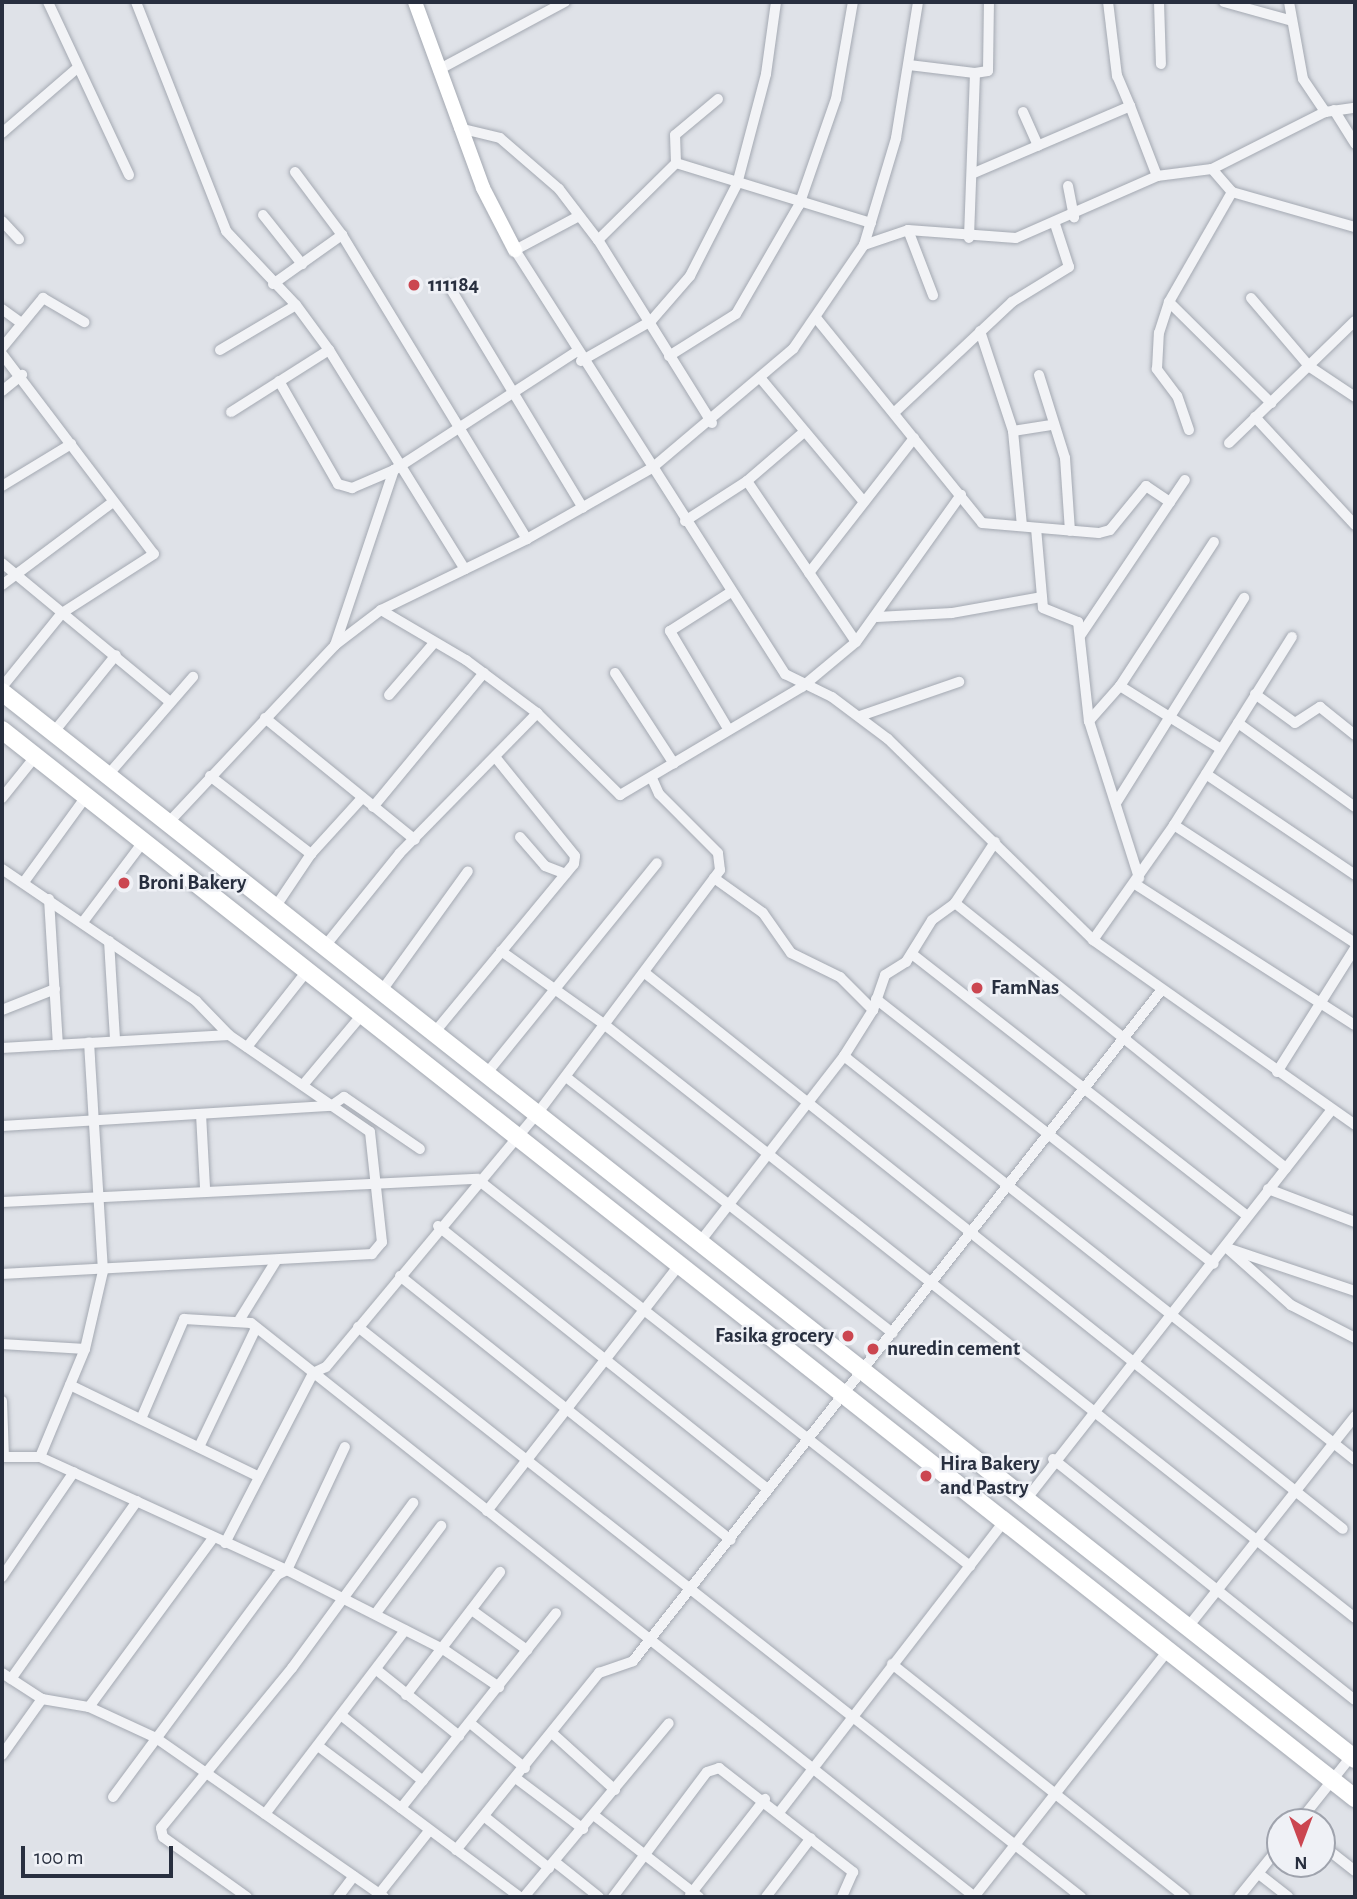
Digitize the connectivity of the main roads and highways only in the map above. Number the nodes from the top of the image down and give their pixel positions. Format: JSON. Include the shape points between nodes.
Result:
{"nodes":[{"id":1,"x":2,"y":690,"type":"edge"},
{"id":2,"x":2,"y":730,"type":"edge"},
{"id":3,"x":1354,"y":1756,"type":"edge"},
{"id":4,"x":1355,"y":1798,"type":"edge"}],
"edges":[{"from":1,"to":3,"type":"highway"},
{"from":2,"to":4,"type":"highway"}]}
